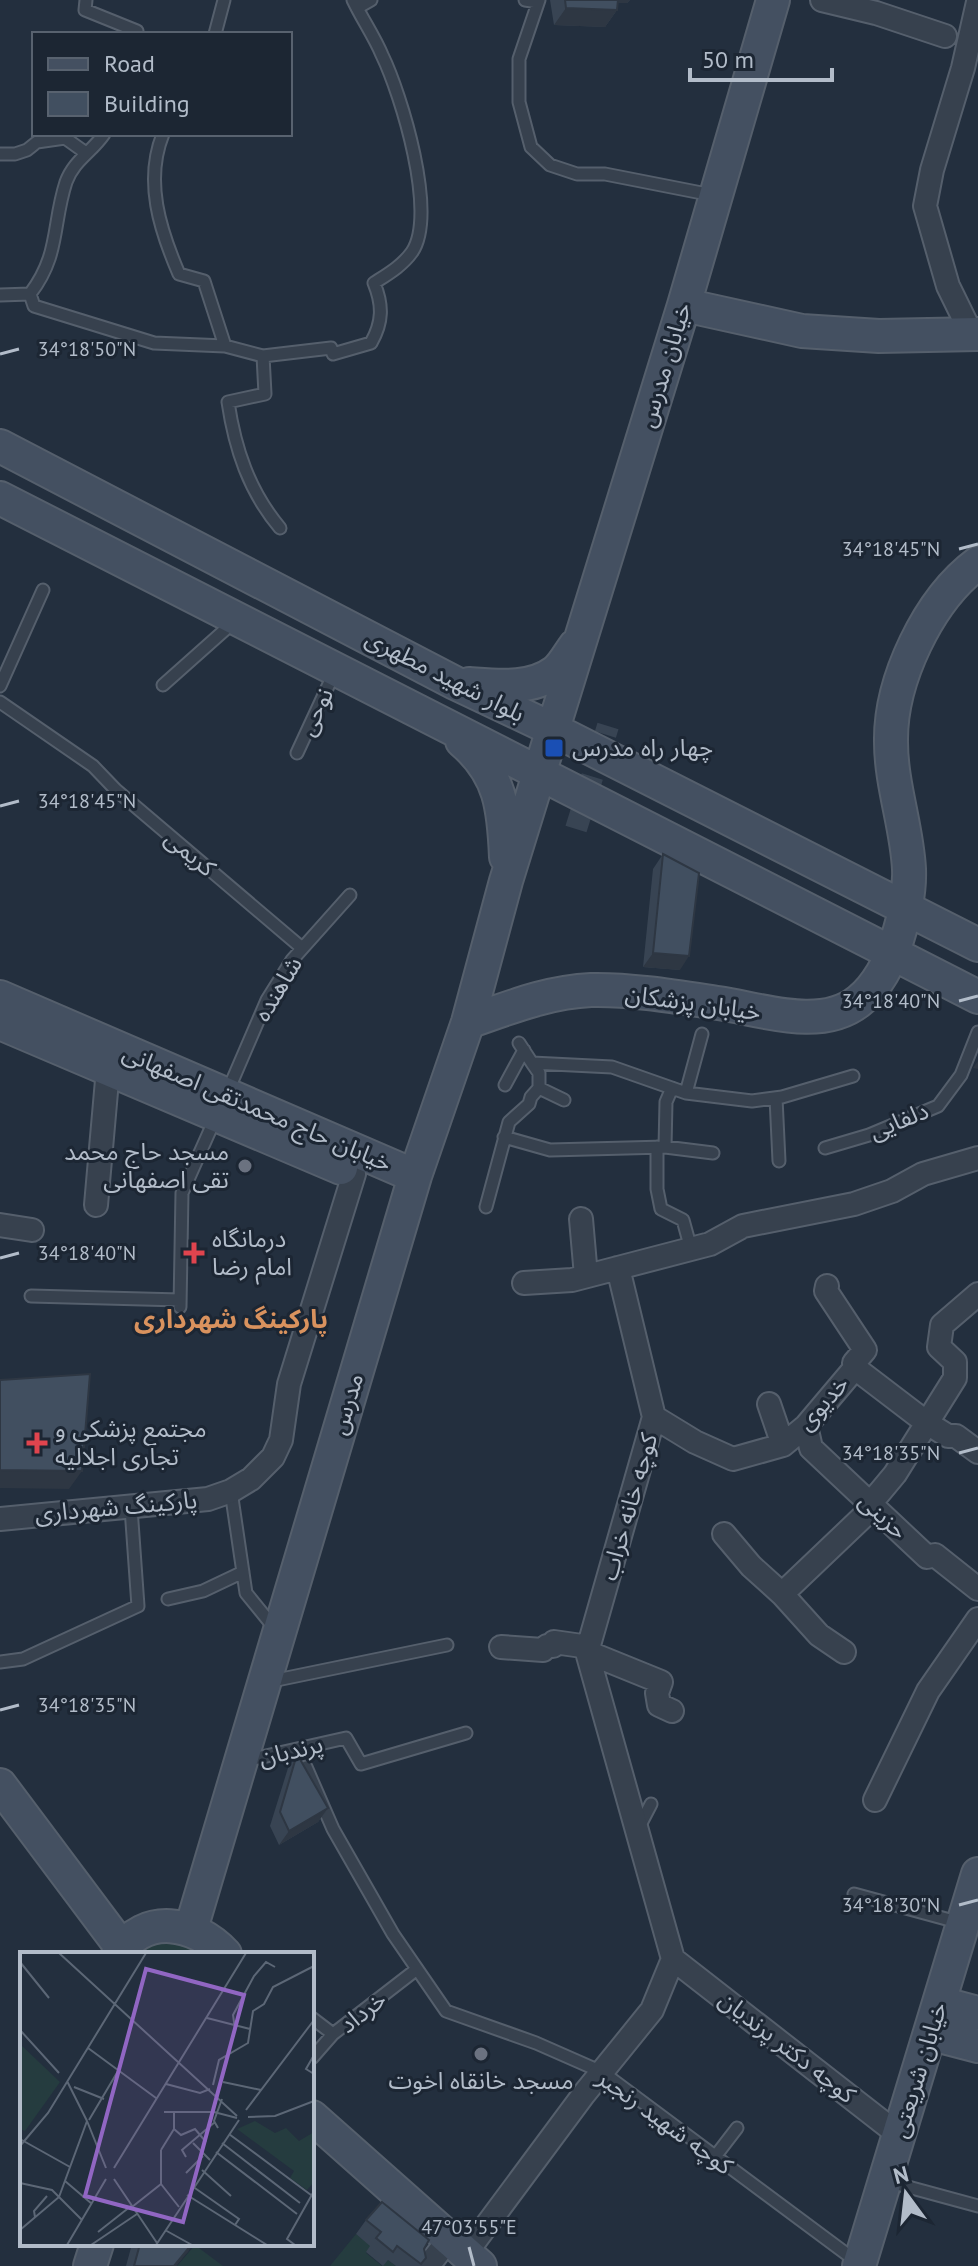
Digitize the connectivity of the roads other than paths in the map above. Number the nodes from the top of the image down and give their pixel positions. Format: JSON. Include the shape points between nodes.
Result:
{"nodes":[{"id":1,"x":86,"y":0,"type":"edge"},
{"id":2,"x":224,"y":0,"type":"edge"},
{"id":3,"x":371,"y":0,"type":"edge"},
{"id":4,"x":773,"y":0,"type":"edge"},
{"id":5,"x":822,"y":0,"type":"edge"},
{"id":6,"x":534,"y":1,"type":"edge"},
{"id":7,"x":978,"y":2,"type":"edge"},
{"id":8,"x":355,"y":4,"type":"edge"},
{"id":9,"x":137,"y":31,"type":"dead end"},
{"id":10,"x":216,"y":32,"type":"edge"},
{"id":11,"x":945,"y":36,"type":"dead end"},
{"id":12,"x":103,"y":136,"type":"edge"},
{"id":13,"x":162,"y":136,"type":"edge"},
{"id":14,"x":86,"y":153,"type":"junction"},
{"id":15,"x":0,"y":154,"type":"edge"},
{"id":16,"x":717,"y":196,"type":"junction"},
{"id":17,"x":30,"y":294,"type":"junction"},
{"id":18,"x":0,"y":295,"type":"edge"},
{"id":19,"x":684,"y":305,"type":"junction"},
{"id":20,"x":975,"y":334,"type":"edge"},
{"id":21,"x":225,"y":346,"type":"junction"},
{"id":22,"x":263,"y":356,"type":"junction"},
{"id":23,"x":0,"y":446,"type":"edge"},
{"id":24,"x":78,"y":486,"type":"junction"},
{"id":25,"x":0,"y":498,"type":"edge"},
{"id":26,"x":57,"y":528,"type":"junction"},
{"id":27,"x":280,"y":528,"type":"dead end"},
{"id":28,"x":978,"y":563,"type":"edge"},
{"id":29,"x":43,"y":590,"type":"dead end"},
{"id":30,"x":301,"y":602,"type":"junction"},
{"id":31,"x":236,"y":620,"type":"junction"},
{"id":32,"x":579,"y":640,"type":"junction"},
{"id":33,"x":283,"y":644,"type":"junction"},
{"id":34,"x":335,"y":671,"type":"junction"},
{"id":35,"x":455,"y":683,"type":"junction"},
{"id":36,"x":163,"y":685,"type":"dead end"},
{"id":37,"x":0,"y":686,"type":"edge"},
{"id":38,"x":0,"y":702,"type":"edge"},
{"id":39,"x":448,"y":728,"type":"junction"},
{"id":40,"x":552,"y":729,"type":"junction"},
{"id":41,"x":297,"y":753,"type":"dead end"},
{"id":42,"x":539,"y":774,"type":"junction"},
{"id":43,"x":506,"y":881,"type":"junction"},
{"id":44,"x":350,"y":895,"type":"dead end"},
{"id":45,"x":907,"y":908,"type":"junction"},
{"id":46,"x":978,"y":945,"type":"edge"},
{"id":47,"x":302,"y":948,"type":"junction"},
{"id":48,"x":893,"y":953,"type":"junction"},
{"id":49,"x":0,"y":997,"type":"edge"},
{"id":50,"x":978,"y":997,"type":"edge"},
{"id":51,"x":468,"y":1022,"type":"junction"},
{"id":52,"x":0,"y":1023,"type":"edge"},
{"id":53,"x":978,"y":1032,"type":"edge"},
{"id":54,"x":702,"y":1034,"type":"dead end"},
{"id":55,"x":532,"y":1063,"type":"junction"},
{"id":56,"x":108,"y":1069,"type":"junction"},
{"id":57,"x":853,"y":1076,"type":"dead end"},
{"id":58,"x":505,"y":1085,"type":"dead end"},
{"id":59,"x":539,"y":1088,"type":"junction"},
{"id":60,"x":672,"y":1088,"type":"junction"},
{"id":61,"x":686,"y":1093,"type":"junction"},
{"id":62,"x":776,"y":1098,"type":"junction"},
{"id":63,"x":564,"y":1100,"type":"dead end"},
{"id":64,"x":221,"y":1105,"type":"junction"},
{"id":65,"x":504,"y":1137,"type":"junction"},
{"id":66,"x":661,"y":1147,"type":"junction"},
{"id":67,"x":825,"y":1148,"type":"dead end"},
{"id":68,"x":713,"y":1153,"type":"dead end"},
{"id":69,"x":978,"y":1158,"type":"edge"},
{"id":70,"x":779,"y":1161,"type":"dead end"},
{"id":71,"x":354,"y":1174,"type":"junction"},
{"id":72,"x":415,"y":1176,"type":"junction"},
{"id":73,"x":96,"y":1205,"type":"dead end"},
{"id":74,"x":486,"y":1207,"type":"dead end"},
{"id":75,"x":581,"y":1219,"type":"dead end"},
{"id":76,"x":0,"y":1225,"type":"edge"},
{"id":77,"x":32,"y":1230,"type":"dead end"},
{"id":78,"x":691,"y":1249,"type":"junction"},
{"id":79,"x":618,"y":1268,"type":"junction"},
{"id":80,"x":586,"y":1276,"type":"junction"},
{"id":81,"x":524,"y":1283,"type":"dead end"},
{"id":82,"x":827,"y":1286,"type":"dead end"},
{"id":83,"x":978,"y":1294,"type":"edge"},
{"id":84,"x":31,"y":1296,"type":"dead end"},
{"id":85,"x":855,"y":1368,"type":"junction"},
{"id":86,"x":769,"y":1404,"type":"dead end"},
{"id":87,"x":654,"y":1417,"type":"junction"},
{"id":88,"x":927,"y":1423,"type":"junction"},
{"id":89,"x":806,"y":1426,"type":"junction"},
{"id":90,"x":783,"y":1445,"type":"junction"},
{"id":91,"x":978,"y":1452,"type":"edge"},
{"id":92,"x":231,"y":1491,"type":"junction"},
{"id":93,"x":870,"y":1504,"type":"junction"},
{"id":94,"x":131,"y":1508,"type":"junction"},
{"id":95,"x":0,"y":1519,"type":"edge"},
{"id":96,"x":724,"y":1534,"type":"dead end"},
{"id":97,"x":243,"y":1572,"type":"junction"},
{"id":98,"x":978,"y":1589,"type":"edge"},
{"id":99,"x":782,"y":1594,"type":"junction"},
{"id":100,"x":168,"y":1599,"type":"dead end"},
{"id":101,"x":978,"y":1619,"type":"edge"},
{"id":102,"x":279,"y":1633,"type":"junction"},
{"id":103,"x":447,"y":1645,"type":"dead end"},
{"id":104,"x":501,"y":1647,"type":"dead end"},
{"id":105,"x":587,"y":1652,"type":"junction"},
{"id":106,"x":844,"y":1652,"type":"dead end"},
{"id":107,"x":0,"y":1662,"type":"edge"},
{"id":108,"x":264,"y":1683,"type":"junction"},
{"id":109,"x":672,"y":1711,"type":"dead end"},
{"id":110,"x":466,"y":1733,"type":"dead end"},
{"id":111,"x":241,"y":1762,"type":"junction"},
{"id":112,"x":306,"y":1767,"type":"edge"},
{"id":113,"x":0,"y":1785,"type":"edge"},
{"id":114,"x":875,"y":1800,"type":"dead end"},
{"id":115,"x":651,"y":1804,"type":"dead end"},
{"id":116,"x":637,"y":1830,"type":"junction"},
{"id":117,"x":854,"y":1894,"type":"dead end"},
{"id":118,"x":972,"y":1900,"type":"edge"},
{"id":119,"x":191,"y":1929,"type":"junction"},
{"id":120,"x":120,"y":1951,"type":"edge"},
{"id":121,"x":223,"y":1952,"type":"edge"},
{"id":122,"x":673,"y":1959,"type":"junction"},
{"id":123,"x":417,"y":1969,"type":"junction"},
{"id":124,"x":940,"y":2003,"type":"junction"},
{"id":125,"x":978,"y":2013,"type":"edge"},
{"id":126,"x":314,"y":2020,"type":"edge"},
{"id":127,"x":333,"y":2034,"type":"junction"},
{"id":128,"x":932,"y":2034,"type":"junction"},
{"id":129,"x":978,"y":2046,"type":"edge"},
{"id":130,"x":314,"y":2056,"type":"edge"},
{"id":131,"x":602,"y":2072,"type":"junction"},
{"id":132,"x":314,"y":2119,"type":"edge"},
{"id":133,"x":737,"y":2128,"type":"dead end"},
{"id":134,"x":899,"y":2135,"type":"junction"},
{"id":135,"x":714,"y":2158,"type":"junction"},
{"id":136,"x":885,"y":2181,"type":"junction"},
{"id":137,"x":978,"y":2206,"type":"edge"},
{"id":138,"x":96,"y":2246,"type":"edge"},
{"id":139,"x":465,"y":2253,"type":"edge"},
{"id":140,"x":859,"y":2265,"type":"edge"},
{"id":141,"x":90,"y":2266,"type":"edge"},
{"id":142,"x":428,"y":2266,"type":"edge"}],
"edges":[{"from":1,"to":9,"type":"lane","via":[[85,10]]},
{"from":2,"to":10,"type":"lane"},
{"from":3,"to":8,"type":"lane"},
{"from":4,"to":16,"type":"main road","name":"خیابان مدرس"},
{"from":5,"to":11,"type":"street"},
{"from":6,"to":16,"type":"lane","via":[[519,59],[519,102],[531,147],[550,165],[577,174],[605,174]]},
{"from":7,"to":20,"type":"street","via":[[925,206],[948,286]]},
{"from":8,"to":22,"type":"lane","via":[[382,53],[410,141],[421,187],[414,250],[374,283],[382,313],[371,343],[333,354],[331,348]]},
{"from":12,"to":14,"type":"lane"},
{"from":13,"to":21,"type":"lane","via":[[153,179],[162,235],[179,274],[204,281]]},
{"from":14,"to":15,"type":"lane","via":[[65,138]]},
{"from":14,"to":17,"type":"lane","via":[[67,181],[48,266]]},
{"from":16,"to":19,"type":"main road","name":"خیابان مدرس"},
{"from":17,"to":18,"type":"lane"},
{"from":17,"to":21,"type":"lane","via":[[34,306],[154,343]]},
{"from":19,"to":20,"type":"main road","via":[[802,331]]},
{"from":19,"to":32,"type":"main road","name":"خیابان مدرس"},
{"from":21,"to":22,"type":"lane"},
{"from":22,"to":27,"type":"lane","via":[[265,394],[228,402],[248,481]]},
{"from":23,"to":24,"type":"main road","name":"بلوار شهید مطهری"},
{"from":24,"to":26,"type":"main road"},
{"from":24,"to":30,"type":"main road","name":"بلوار شهید مطهری"},
{"from":25,"to":26,"type":"main road","name":"بلوار شهید مطهری"},
{"from":26,"to":31,"type":"main road","name":"بلوار شهید مطهری"},
{"from":28,"to":45,"type":"main road","name":"خیابان پزشکان","via":[[935,608],[894,697],[891,744],[909,869]]},
{"from":29,"to":37,"type":"lane"},
{"from":30,"to":33,"type":"main road"},
{"from":30,"to":35,"type":"main road","name":"بلوار شهید مطهری"},
{"from":31,"to":33,"type":"main road","name":"بلوار شهید مطهری"},
{"from":31,"to":36,"type":"lane"},
{"from":32,"to":35,"type":"main road","via":[[557,671],[535,682],[504,687]]},
{"from":32,"to":40,"type":"main road","name":"خیابان مدرس"},
{"from":33,"to":34,"type":"main road","name":"بلوار شهید مطهری"},
{"from":34,"to":39,"type":"main road","name":"بلوار شهید مطهری"},
{"from":34,"to":41,"type":"lane","name":"نوحی"},
{"from":35,"to":40,"type":"main road","name":"بلوار شهید مطهری"},
{"from":38,"to":47,"type":"lane","name":"کریمی","via":[[93,766]]},
{"from":39,"to":42,"type":"main road","name":"بلوار شهید مطهری"},
{"from":39,"to":43,"type":"main road","via":[[471,748],[501,799]]},
{"from":40,"to":42,"type":"main road","name":"خیابان مدرس"},
{"from":40,"to":45,"type":"main road","name":"بلوار شهید مطهری"},
{"from":42,"to":43,"type":"main road","name":"مدرس"},
{"from":42,"to":48,"type":"main road","name":"بلوار شهید مطهری"},
{"from":43,"to":51,"type":"main road","name":"مدرس"},
{"from":44,"to":47,"type":"lane","name":"شاهنده"},
{"from":45,"to":46,"type":"main road","name":"بلوار شهید مطهری"},
{"from":45,"to":48,"type":"main road","name":"خیابان پزشکان"},
{"from":47,"to":64,"type":"lane","name":"شاهنده","via":[[267,1000]]},
{"from":48,"to":50,"type":"main road","name":"بلوار شهید مطهری"},
{"from":48,"to":51,"type":"main road","name":"خیابان پزشکان","via":[[858,1002],[810,1017],[592,990],[543,996]]},
{"from":49,"to":64,"type":"main road","name":"خیابان حاج محمدتقی اصفهانی"},
{"from":51,"to":72,"type":"main road","name":"مدرس"},
{"from":52,"to":56,"type":"main road","name":"خیابان حاج محمدتقی اصفهانی"},
{"from":53,"to":67,"type":"lane","name":"دلفایی","via":[[961,1075],[938,1106]]},
{"from":54,"to":61,"type":"lane"},
{"from":55,"to":58,"type":"lane","via":[[521,1047]]},
{"from":55,"to":59,"type":"lane","via":[[539,1073]]},
{"from":55,"to":60,"type":"lane","via":[[612,1067]]},
{"from":56,"to":64,"type":"main road","name":"خیابان حاج محمدتقی اصفهانی"},
{"from":56,"to":73,"type":"street"},
{"from":57,"to":62,"type":"lane"},
{"from":59,"to":63,"type":"lane"},
{"from":59,"to":65,"type":"lane","via":[[509,1122]]},
{"from":60,"to":61,"type":"lane"},
{"from":60,"to":66,"type":"lane"},
{"from":61,"to":62,"type":"lane","via":[[752,1101]]},
{"from":62,"to":70,"type":"lane"},
{"from":64,"to":71,"type":"main road","name":"خیابان حاج محمدتقی اصفهانی"},
{"from":64,"to":72,"type":"main road","name":"خیابان حاج محمدتقی اصفهانی"},
{"from":64,"to":84,"type":"lane","name":"شاهنده","via":[[182,1193],[180,1304]]},
{"from":65,"to":66,"type":"lane","via":[[550,1150]]},
{"from":65,"to":74,"type":"lane"},
{"from":66,"to":68,"type":"lane"},
{"from":66,"to":78,"type":"lane","via":[[661,1209],[683,1220]]},
{"from":69,"to":78,"type":"street","via":[[923,1174],[854,1204],[743,1226]]},
{"from":71,"to":72,"type":"main road","name":"خیابان حاج محمدتقی اصفهانی"},
{"from":71,"to":92,"type":"street","name":"پارکینگ شهرداری","via":[[289,1384],[281,1440],[264,1468]]},
{"from":72,"to":102,"type":"main road","name":"مدرس"},
{"from":75,"to":80,"type":"street"},
{"from":76,"to":77,"type":"street"},
{"from":78,"to":79,"type":"street"},
{"from":79,"to":80,"type":"street"},
{"from":79,"to":87,"type":"street","name":"کوچه خانه خراب"},
{"from":80,"to":81,"type":"street"},
{"from":82,"to":85,"type":"street","via":[[865,1350]]},
{"from":83,"to":88,"type":"street","via":[[942,1325],[939,1347],[955,1362],[955,1378]]},
{"from":85,"to":88,"type":"street","name":"خدیوی"},
{"from":85,"to":89,"type":"street","name":"خدیوی"},
{"from":86,"to":90,"type":"street"},
{"from":87,"to":90,"type":"street","name":"خدیوی","via":[[733,1459]]},
{"from":87,"to":105,"type":"street","name":"کوچه خانه خراب"},
{"from":88,"to":91,"type":"street","name":"خدیوی"},
{"from":88,"to":93,"type":"street"},
{"from":89,"to":90,"type":"street","name":"خدیوی"},
{"from":89,"to":93,"type":"street","name":"حزینی","via":[[811,1448]]},
{"from":92,"to":94,"type":"street","name":"پارکینگ شهرداری","via":[[208,1499]]},
{"from":92,"to":97,"type":"lane","name":"پارکینگ شهرداری"},
{"from":93,"to":98,"type":"street","name":"حزینی","via":[[927,1557],[935,1555]]},
{"from":93,"to":99,"type":"street","via":[[867,1513]]},
{"from":94,"to":95,"type":"street","name":"پارکینگ شهرداری"},
{"from":94,"to":107,"type":"lane","via":[[138,1606],[23,1659]]},
{"from":96,"to":99,"type":"street"},
{"from":97,"to":100,"type":"lane","via":[[203,1591]]},
{"from":97,"to":102,"type":"lane","name":"پارکینگ شهرداری","via":[[246,1593]]},
{"from":99,"to":106,"type":"street","via":[[819,1635]]},
{"from":101,"to":114,"type":"street","via":[[928,1691]]},
{"from":102,"to":108,"type":"main road","name":"مدرس"},
{"from":103,"to":108,"type":"lane"},
{"from":104,"to":105,"type":"street","via":[[543,1650],[554,1642],[582,1646]]},
{"from":105,"to":109,"type":"street","via":[[661,1682],[659,1705]]},
{"from":105,"to":116,"type":"street"},
{"from":108,"to":111,"type":"main road","name":"مدرس"},
{"from":110,"to":111,"type":"lane","name":"پرندبان","via":[[361,1764],[346,1738]]},
{"from":111,"to":119,"type":"main road","name":"مدرس"},
{"from":112,"to":123,"type":"lane","name":"کوچه شهید رنجبر","via":[[333,1829]]},
{"from":113,"to":120,"type":"main road"},
{"from":115,"to":116,"type":"lane"},
{"from":116,"to":122,"type":"street"},
{"from":117,"to":118,"type":"lane"},
{"from":118,"to":124,"type":"main road","name":"خیابان شریعتی"},
{"from":119,"to":120,"type":"main road","via":[[154,1928]]},
{"from":119,"to":121,"type":"main road"},
{"from":122,"to":131,"type":"street","via":[[652,2010]]},
{"from":122,"to":134,"type":"street","name":"کوچه دکتر پرندیان"},
{"from":123,"to":127,"type":"lane","name":"خرداد"},
{"from":123,"to":131,"type":"lane","name":"کوچه شهید رنجبر","via":[[446,2011]]},
{"from":124,"to":125,"type":"main road"},
{"from":124,"to":128,"type":"main road","name":"خیابان شریعتی"},
{"from":126,"to":127,"type":"lane"},
{"from":127,"to":130,"type":"lane","name":"خرداد"},
{"from":128,"to":129,"type":"main road"},
{"from":128,"to":134,"type":"main road","name":"خیابان شریعتی"},
{"from":131,"to":135,"type":"lane","name":"کوچه شهید رنجبر"},
{"from":131,"to":139,"type":"street"},
{"from":132,"to":139,"type":"main road"},
{"from":133,"to":135,"type":"lane"},
{"from":134,"to":136,"type":"main road","name":"خیابان شریعتی"},
{"from":135,"to":140,"type":"lane","name":"کوچه شهید رنجبر"},
{"from":136,"to":137,"type":"lane"},
{"from":136,"to":140,"type":"main road","name":"خیابان شریعتی"},
{"from":138,"to":141,"type":"main road"},
{"from":139,"to":142,"type":"street"}]}
